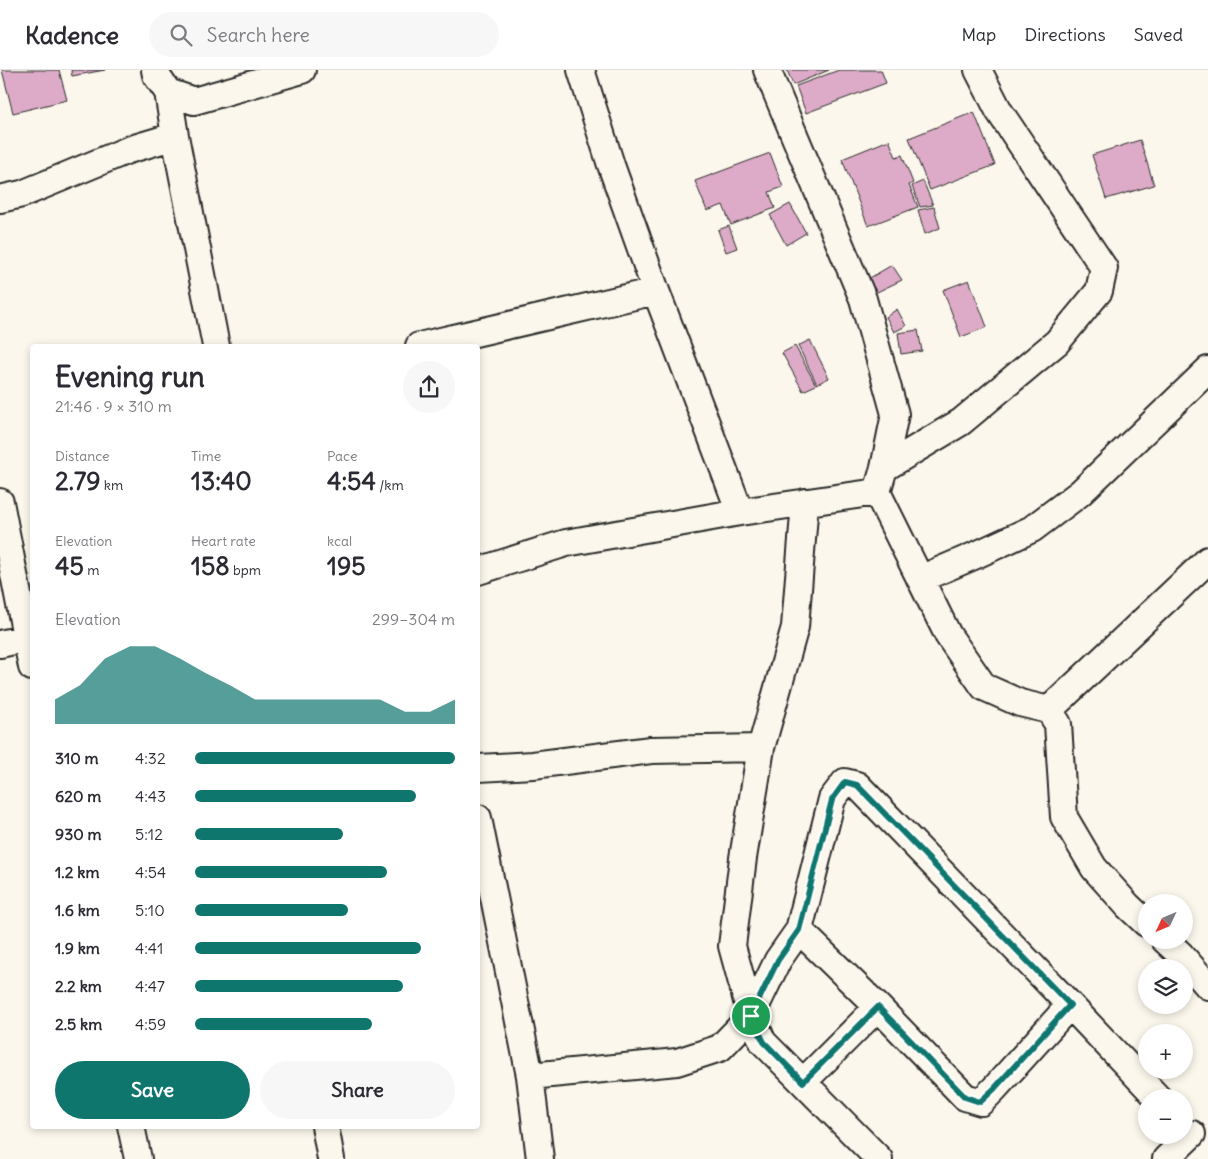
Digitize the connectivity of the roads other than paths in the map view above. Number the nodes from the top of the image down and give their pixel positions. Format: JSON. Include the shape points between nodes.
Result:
{"nodes":[{"id":1,"x":302,"y":70,"type":"edge"},
{"id":2,"x":582,"y":70,"type":"edge"},
{"id":3,"x":767,"y":70,"type":"edge"},
{"id":4,"x":978,"y":70,"type":"edge"},
{"id":5,"x":162,"y":81,"type":"edge"},
{"id":6,"x":175,"y":136,"type":"junction"},
{"id":7,"x":0,"y":199,"type":"edge"},
{"id":8,"x":656,"y":291,"type":"junction"},
{"id":9,"x":216,"y":344,"type":"edge"},
{"id":10,"x":428,"y":344,"type":"edge"},
{"id":11,"x":1208,"y":370,"type":"edge"},
{"id":12,"x":880,"y":480,"type":"junction"},
{"id":13,"x":0,"y":502,"type":"edge"},
{"id":14,"x":805,"y":502,"type":"junction"},
{"id":15,"x":740,"y":512,"type":"junction"},
{"id":16,"x":1208,"y":560,"type":"edge"},
{"id":17,"x":480,"y":570,"type":"edge"},
{"id":18,"x":920,"y":579,"type":"junction"},
{"id":19,"x":30,"y":637,"type":"edge"},
{"id":20,"x":0,"y":644,"type":"edge"},
{"id":21,"x":1049,"y":710,"type":"junction"},
{"id":22,"x":761,"y":748,"type":"junction"},
{"id":23,"x":480,"y":768,"type":"edge"},
{"id":24,"x":480,"y":828,"type":"edge"},
{"id":25,"x":1138,"y":915,"type":"edge"},
{"id":26,"x":799,"y":930,"type":"junction"},
{"id":27,"x":1175,"y":949,"type":"edge"},
{"id":28,"x":1208,"y":986,"type":"edge"},
{"id":29,"x":1070,"y":1005,"type":"junction"},
{"id":30,"x":878,"y":1007,"type":"junction"},
{"id":31,"x":751,"y":1016,"type":"junction"},
{"id":32,"x":530,"y":1076,"type":"junction"},
{"id":33,"x":803,"y":1082,"type":"junction"},
{"id":34,"x":1149,"y":1089,"type":"edge"},
{"id":35,"x":132,"y":1129,"type":"edge"},
{"id":36,"x":326,"y":1129,"type":"edge"},
{"id":37,"x":1195,"y":1136,"type":"edge"},
{"id":38,"x":138,"y":1159,"type":"edge"},
{"id":39,"x":331,"y":1159,"type":"edge"},
{"id":40,"x":540,"y":1159,"type":"edge"},
{"id":41,"x":879,"y":1159,"type":"edge"},
{"id":42,"x":1166,"y":1159,"type":"edge"}],
"edges":[{"from":1,"to":5,"type":"street","via":[[194,101]]},
{"from":2,"to":8,"type":"street","via":[[611,165]]},
{"from":3,"to":12,"type":"street","via":[[863,299],[895,414]]},
{"from":4,"to":12,"type":"street","via":[[999,111],[1104,268],[1099,291],[1057,342],[961,422]]},
{"from":5,"to":6,"type":"street"},
{"from":6,"to":7,"type":"street","via":[[128,150],[22,194]]},
{"from":6,"to":9,"type":"street"},
{"from":8,"to":10,"type":"street"},
{"from":8,"to":15,"type":"street"},
{"from":11,"to":18,"type":"street","via":[[1080,493],[1032,529]]},
{"from":12,"to":14,"type":"street"},
{"from":12,"to":18,"type":"street"},
{"from":13,"to":19,"type":"street"},
{"from":14,"to":15,"type":"street"},
{"from":14,"to":22,"type":"street","via":[[796,627]]},
{"from":15,"to":17,"type":"street","via":[[566,544]]},
{"from":16,"to":21,"type":"street"},
{"from":18,"to":21,"type":"street","via":[[948,635],[984,687],[1020,703]]},
{"from":19,"to":20,"type":"street"},
{"from":21,"to":25,"type":"street","via":[[1058,724],[1064,817],[1094,868]]},
{"from":22,"to":23,"type":"street","via":[[651,750],[532,765]]},
{"from":22,"to":31,"type":"street","via":[[732,946]]},
{"from":24,"to":32,"type":"street"},
{"from":26,"to":29,"type":"street","via":[[832,800],[845,782],[857,785]]},
{"from":26,"to":30,"type":"street"},
{"from":26,"to":31,"type":"street","via":[[778,960]]},
{"from":27,"to":28,"type":"street"},
{"from":29,"to":30,"type":"street","via":[[980,1102],[965,1097]]},
{"from":29,"to":34,"type":"street"},
{"from":30,"to":33,"type":"street"},
{"from":31,"to":32,"type":"street","via":[[720,1048],[677,1062]]},
{"from":31,"to":33,"type":"street","via":[[764,1042]]},
{"from":32,"to":40,"type":"street"},
{"from":33,"to":41,"type":"street"},
{"from":35,"to":38,"type":"street"},
{"from":36,"to":39,"type":"street"},
{"from":37,"to":42,"type":"street"}]}
